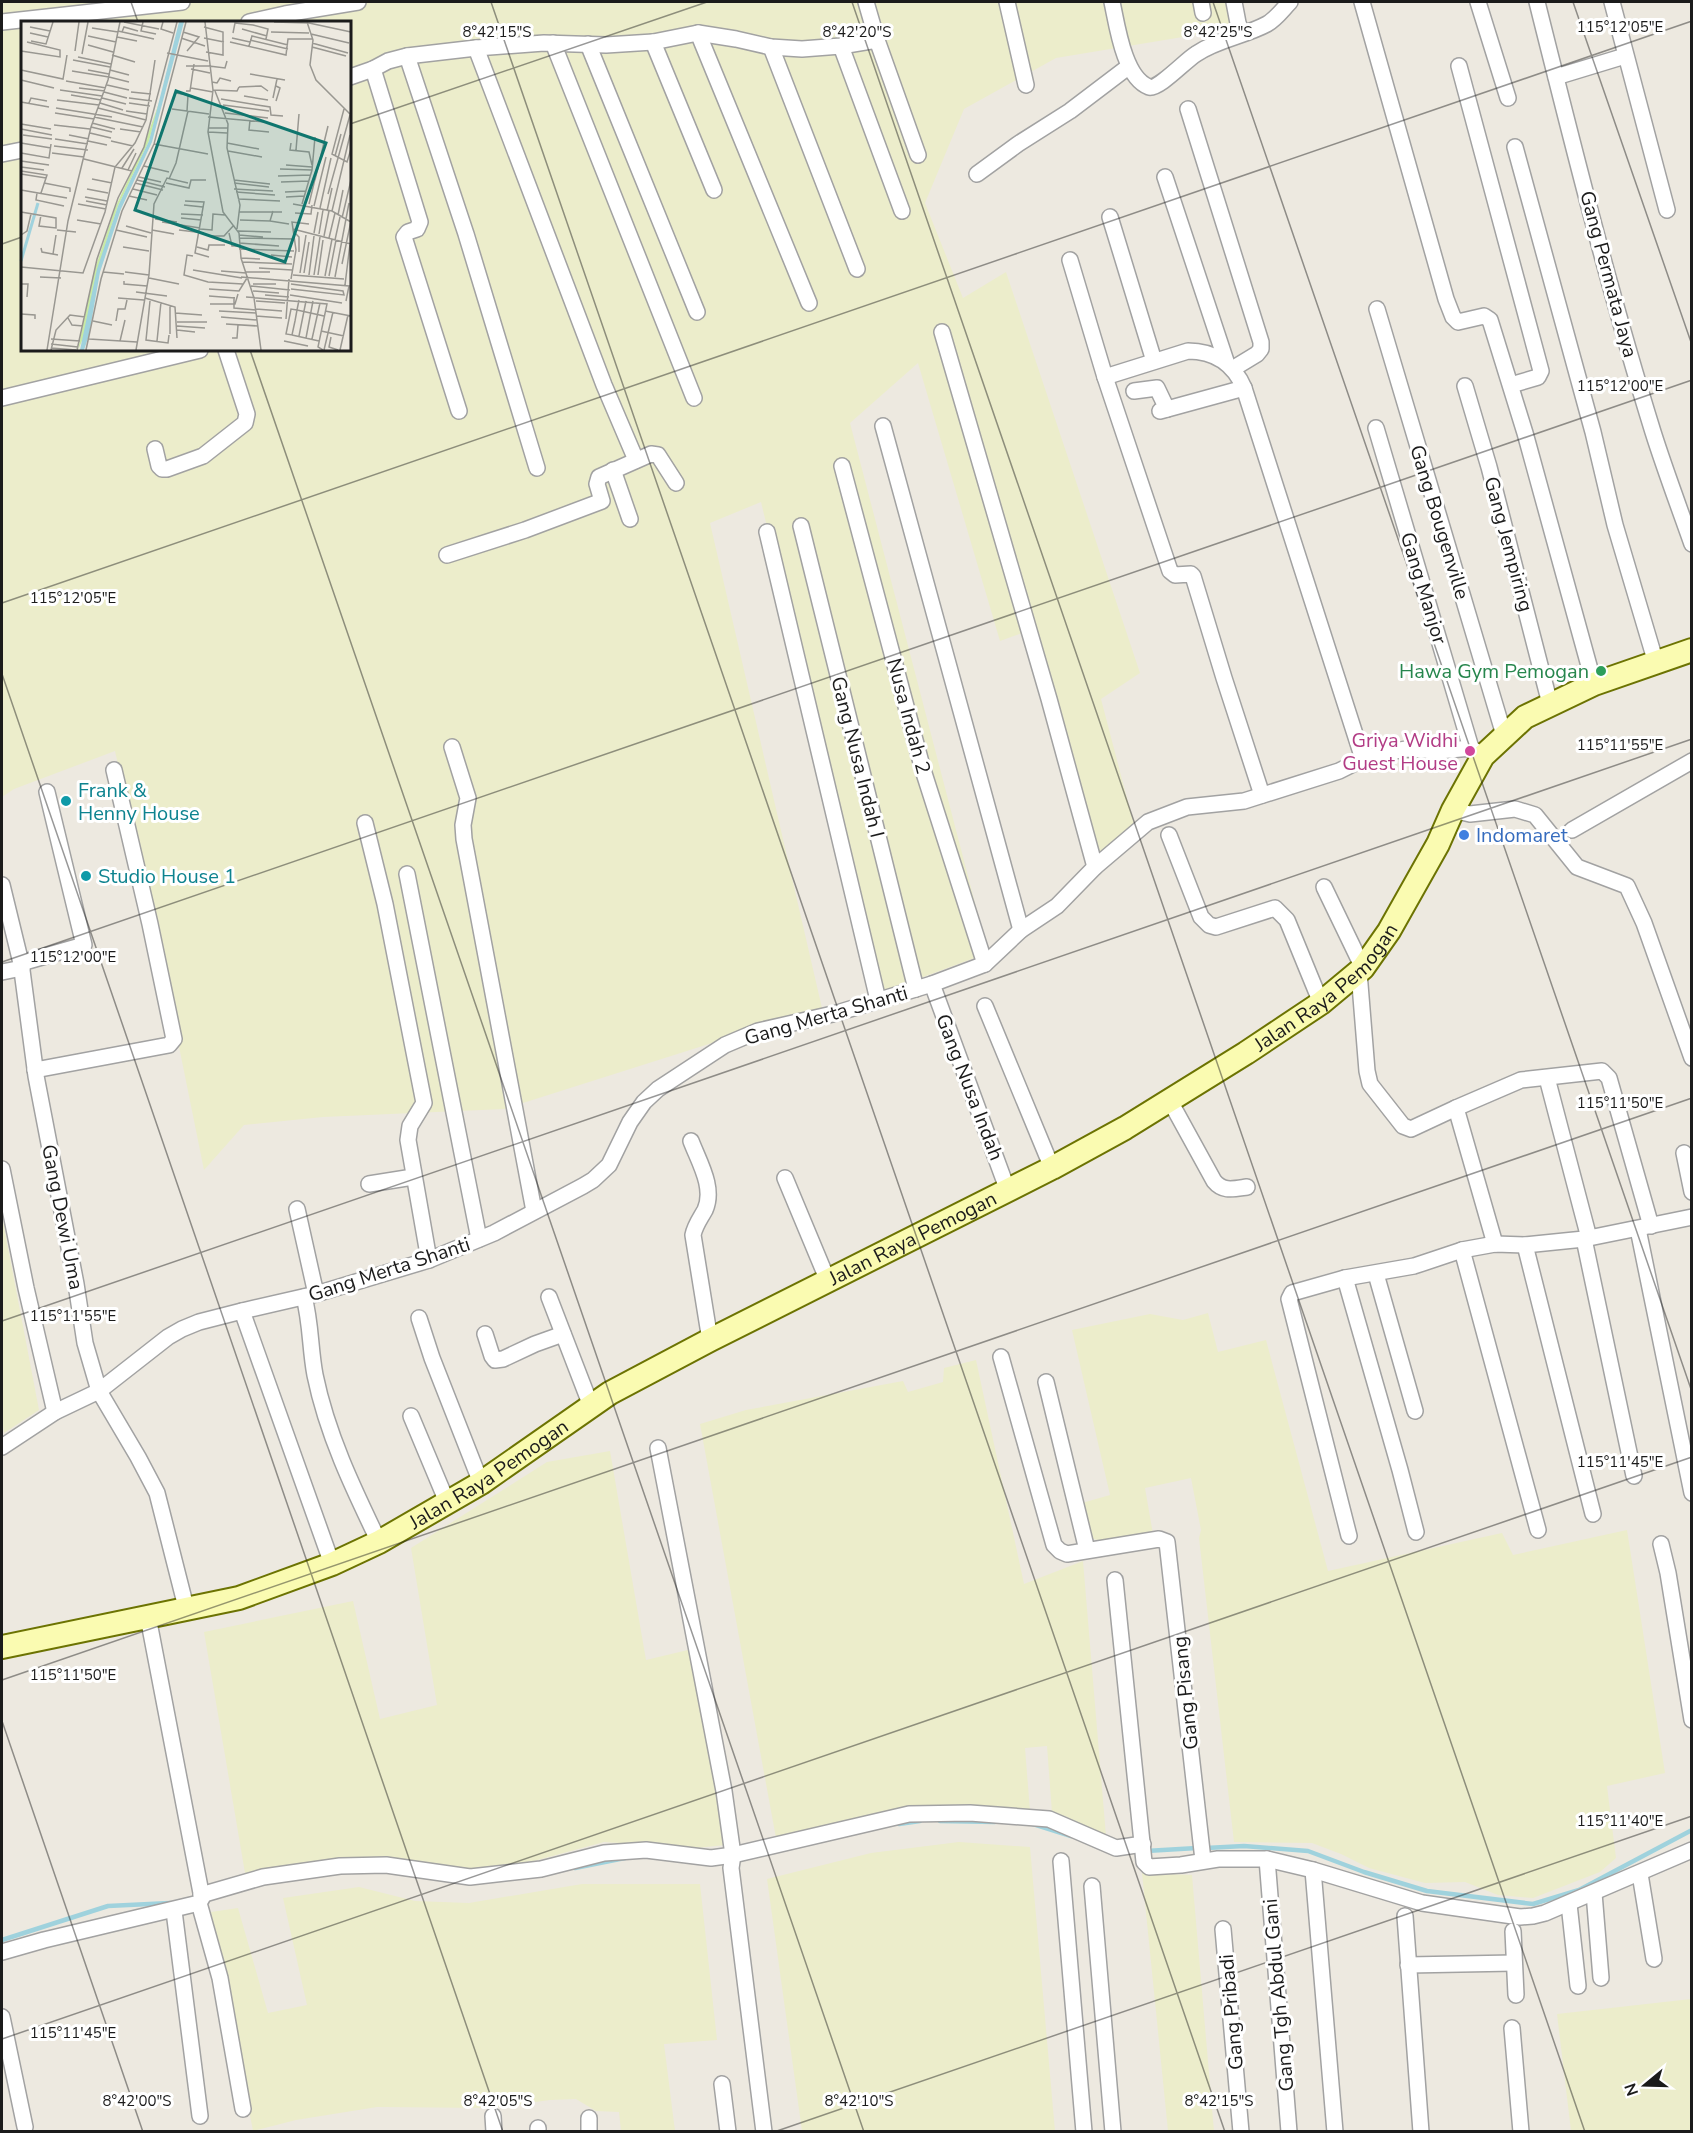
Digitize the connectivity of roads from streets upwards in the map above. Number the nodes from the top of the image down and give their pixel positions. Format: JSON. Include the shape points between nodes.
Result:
{"nodes":[{"id":1,"x":182,"y":2,"type":"edge"},
{"id":2,"x":358,"y":2,"type":"edge"},
{"id":3,"x":866,"y":2,"type":"edge"},
{"id":4,"x":1007,"y":2,"type":"edge"},
{"id":5,"x":1112,"y":2,"type":"edge"},
{"id":6,"x":1234,"y":2,"type":"edge"},
{"id":7,"x":1290,"y":2,"type":"edge"},
{"id":8,"x":1362,"y":2,"type":"edge"},
{"id":9,"x":1479,"y":2,"type":"edge"},
{"id":10,"x":1537,"y":2,"type":"edge"},
{"id":11,"x":1612,"y":2,"type":"edge"},
{"id":12,"x":254,"y":21,"type":"edge"},
{"id":13,"x":2,"y":22,"type":"edge"},
{"id":14,"x":698,"y":33,"type":"junction"},
{"id":15,"x":1242,"y":33,"type":"junction"},
{"id":16,"x":877,"y":40,"type":"junction"},
{"id":17,"x":653,"y":42,"type":"junction"},
{"id":18,"x":553,"y":43,"type":"junction"},
{"id":19,"x":588,"y":44,"type":"junction"},
{"id":20,"x":841,"y":46,"type":"junction"},
{"id":21,"x":771,"y":47,"type":"junction"},
{"id":22,"x":476,"y":48,"type":"junction"},
{"id":23,"x":407,"y":56,"type":"junction"},
{"id":24,"x":1625,"y":56,"type":"junction"},
{"id":25,"x":1459,"y":66,"type":"dead end"},
{"id":26,"x":1128,"y":67,"type":"junction"},
{"id":27,"x":373,"y":69,"type":"junction"},
{"id":28,"x":351,"y":77,"type":"edge"},
{"id":29,"x":1556,"y":77,"type":"junction"},
{"id":30,"x":1026,"y":85,"type":"dead end"},
{"id":31,"x":1508,"y":98,"type":"dead end"},
{"id":32,"x":1188,"y":109,"type":"dead end"},
{"id":33,"x":1515,"y":147,"type":"dead end"},
{"id":34,"x":21,"y":150,"type":"edge"},
{"id":35,"x":2,"y":154,"type":"edge"},
{"id":36,"x":918,"y":155,"type":"dead end"},
{"id":37,"x":977,"y":174,"type":"dead end"},
{"id":38,"x":1165,"y":177,"type":"dead end"},
{"id":39,"x":714,"y":190,"type":"dead end"},
{"id":40,"x":1667,"y":210,"type":"dead end"},
{"id":41,"x":902,"y":211,"type":"dead end"},
{"id":42,"x":1110,"y":217,"type":"dead end"},
{"id":43,"x":1070,"y":260,"type":"dead end"},
{"id":44,"x":857,"y":269,"type":"dead end"},
{"id":45,"x":809,"y":303,"type":"dead end"},
{"id":46,"x":1377,"y":309,"type":"dead end"},
{"id":47,"x":697,"y":312,"type":"dead end"},
{"id":48,"x":942,"y":332,"type":"dead end"},
{"id":49,"x":196,"y":351,"type":"edge"},
{"id":50,"x":226,"y":351,"type":"edge"},
{"id":51,"x":1154,"y":361,"type":"junction"},
{"id":52,"x":1230,"y":365,"type":"junction"},
{"id":53,"x":1104,"y":377,"type":"junction"},
{"id":54,"x":1511,"y":385,"type":"junction"},
{"id":55,"x":1465,"y":386,"type":"dead end"},
{"id":56,"x":1244,"y":388,"type":"junction"},
{"id":57,"x":1134,"y":391,"type":"dead end"},
{"id":58,"x":2,"y":398,"type":"edge"},
{"id":59,"x":694,"y":398,"type":"dead end"},
{"id":60,"x":459,"y":411,"type":"dead end"},
{"id":61,"x":883,"y":426,"type":"dead end"},
{"id":62,"x":1376,"y":428,"type":"dead end"},
{"id":63,"x":155,"y":449,"type":"dead end"},
{"id":64,"x":636,"y":460,"type":"junction"},
{"id":65,"x":842,"y":466,"type":"dead end"},
{"id":66,"x":537,"y":468,"type":"dead end"},
{"id":67,"x":613,"y":470,"type":"junction"},
{"id":68,"x":676,"y":483,"type":"dead end"},
{"id":69,"x":630,"y":519,"type":"dead end"},
{"id":70,"x":801,"y":526,"type":"dead end"},
{"id":71,"x":767,"y":532,"type":"dead end"},
{"id":72,"x":1692,"y":544,"type":"edge"},
{"id":73,"x":447,"y":555,"type":"dead end"},
{"id":74,"x":1690,"y":655,"type":"edge"},
{"id":75,"x":1656,"y":663,"type":"junction"},
{"id":76,"x":1594,"y":684,"type":"junction"},
{"id":77,"x":1550,"y":704,"type":"junction"},
{"id":78,"x":1504,"y":735,"type":"junction"},
{"id":79,"x":452,"y":747,"type":"dead end"},
{"id":80,"x":1477,"y":752,"type":"junction"},
{"id":81,"x":1363,"y":759,"type":"junction"},
{"id":82,"x":1692,"y":760,"type":"edge"},
{"id":83,"x":114,"y":770,"type":"dead end"},
{"id":84,"x":47,"y":792,"type":"dead end"},
{"id":85,"x":1262,"y":795,"type":"junction"},
{"id":86,"x":1453,"y":810,"type":"junction"},
{"id":87,"x":365,"y":824,"type":"dead end"},
{"id":88,"x":1572,"y":830,"type":"dead end"},
{"id":89,"x":1169,"y":835,"type":"dead end"},
{"id":90,"x":1095,"y":867,"type":"junction"},
{"id":91,"x":407,"y":874,"type":"dead end"},
{"id":92,"x":2,"y":885,"type":"edge"},
{"id":93,"x":1324,"y":887,"type":"dead end"},
{"id":94,"x":1021,"y":930,"type":"junction"},
{"id":95,"x":985,"y":964,"type":"junction"},
{"id":96,"x":21,"y":965,"type":"junction"},
{"id":97,"x":1361,"y":970,"type":"junction"},
{"id":98,"x":2,"y":972,"type":"edge"},
{"id":99,"x":916,"y":989,"type":"junction"},
{"id":100,"x":934,"y":990,"type":"junction"},
{"id":101,"x":878,"y":1000,"type":"junction"},
{"id":102,"x":1321,"y":1003,"type":"junction"},
{"id":103,"x":986,"y":1006,"type":"dead end"},
{"id":104,"x":1692,"y":1058,"type":"edge"},
{"id":105,"x":35,"y":1070,"type":"junction"},
{"id":106,"x":1547,"y":1078,"type":"junction"},
{"id":107,"x":1170,"y":1101,"type":"junction"},
{"id":108,"x":1455,"y":1108,"type":"junction"},
{"id":109,"x":692,"y":1142,"type":"dead end"},
{"id":110,"x":1684,"y":1153,"type":"dead end"},
{"id":111,"x":1052,"y":1168,"type":"junction"},
{"id":112,"x":2,"y":1169,"type":"edge"},
{"id":113,"x":413,"y":1177,"type":"junction"},
{"id":114,"x":785,"y":1178,"type":"dead end"},
{"id":115,"x":369,"y":1184,"type":"dead end"},
{"id":116,"x":1247,"y":1187,"type":"dead end"},
{"id":117,"x":1008,"y":1191,"type":"junction"},
{"id":118,"x":1692,"y":1192,"type":"edge"},
{"id":119,"x":297,"y":1209,"type":"dead end"},
{"id":120,"x":534,"y":1211,"type":"junction"},
{"id":121,"x":1692,"y":1217,"type":"edge"},
{"id":122,"x":1645,"y":1227,"type":"junction"},
{"id":123,"x":1586,"y":1238,"type":"junction"},
{"id":124,"x":479,"y":1239,"type":"junction"},
{"id":125,"x":1495,"y":1244,"type":"junction"},
{"id":126,"x":1525,"y":1245,"type":"junction"},
{"id":127,"x":1462,"y":1250,"type":"junction"},
{"id":128,"x":429,"y":1260,"type":"junction"},
{"id":129,"x":1376,"y":1274,"type":"junction"},
{"id":130,"x":1345,"y":1278,"type":"junction"},
{"id":131,"x":828,"y":1281,"type":"junction"},
{"id":132,"x":549,"y":1297,"type":"dead end"},
{"id":133,"x":308,"y":1302,"type":"junction"},
{"id":134,"x":244,"y":1318,"type":"junction"},
{"id":135,"x":419,"y":1318,"type":"dead end"},
{"id":136,"x":486,"y":1334,"type":"dead end"},
{"id":137,"x":563,"y":1334,"type":"junction"},
{"id":138,"x":710,"y":1340,"type":"junction"},
{"id":139,"x":1001,"y":1357,"type":"dead end"},
{"id":140,"x":1046,"y":1382,"type":"dead end"},
{"id":141,"x":99,"y":1391,"type":"junction"},
{"id":142,"x":591,"y":1406,"type":"junction"},
{"id":143,"x":1415,"y":1411,"type":"dead end"},
{"id":144,"x":55,"y":1412,"type":"junction"},
{"id":145,"x":411,"y":1416,"type":"dead end"},
{"id":146,"x":2,"y":1448,"type":"edge"},
{"id":147,"x":658,"y":1448,"type":"dead end"},
{"id":148,"x":1634,"y":1476,"type":"dead end"},
{"id":149,"x":481,"y":1483,"type":"junction"},
{"id":150,"x":1692,"y":1493,"type":"edge"},
{"id":151,"x":447,"y":1502,"type":"junction"},
{"id":152,"x":1593,"y":1514,"type":"dead end"},
{"id":153,"x":1538,"y":1530,"type":"dead end"},
{"id":154,"x":1416,"y":1532,"type":"dead end"},
{"id":155,"x":1349,"y":1536,"type":"dead end"},
{"id":156,"x":379,"y":1542,"type":"junction"},
{"id":157,"x":1662,"y":1544,"type":"dead end"},
{"id":158,"x":1086,"y":1550,"type":"junction"},
{"id":159,"x":332,"y":1564,"type":"junction"},
{"id":160,"x":1115,"y":1580,"type":"dead end"},
{"id":161,"x":187,"y":1611,"type":"junction"},
{"id":162,"x":148,"y":1617,"type":"junction"},
{"id":163,"x":2,"y":1647,"type":"edge"},
{"id":164,"x":1692,"y":1720,"type":"edge"},
{"id":165,"x":1692,"y":1850,"type":"edge"},
{"id":166,"x":1143,"y":1851,"type":"junction"},
{"id":167,"x":1202,"y":1852,"type":"junction"},
{"id":168,"x":1267,"y":1858,"type":"junction"},
{"id":169,"x":732,"y":1861,"type":"junction"},
{"id":170,"x":1061,"y":1861,"type":"dead end"},
{"id":171,"x":1313,"y":1870,"type":"junction"},
{"id":172,"x":1640,"y":1874,"type":"junction"},
{"id":173,"x":1092,"y":1886,"type":"dead end"},
{"id":174,"x":1594,"y":1893,"type":"junction"},
{"id":175,"x":200,"y":1899,"type":"junction"},
{"id":176,"x":1569,"y":1904,"type":"junction"},
{"id":177,"x":174,"y":1911,"type":"junction"},
{"id":178,"x":1405,"y":1916,"type":"dead end"},
{"id":179,"x":1223,"y":1929,"type":"dead end"},
{"id":180,"x":1513,"y":1931,"type":"dead end"},
{"id":181,"x":2,"y":1952,"type":"edge"},
{"id":182,"x":1654,"y":1959,"type":"dead end"},
{"id":183,"x":1514,"y":1964,"type":"junction"},
{"id":184,"x":1408,"y":1965,"type":"junction"},
{"id":185,"x":1601,"y":1978,"type":"dead end"},
{"id":186,"x":1578,"y":1986,"type":"dead end"},
{"id":187,"x":1516,"y":1995,"type":"dead end"},
{"id":188,"x":2,"y":2017,"type":"edge"},
{"id":189,"x":1512,"y":2028,"type":"dead end"},
{"id":190,"x":722,"y":2084,"type":"dead end"},
{"id":191,"x":243,"y":2109,"type":"dead end"},
{"id":192,"x":200,"y":2116,"type":"dead end"},
{"id":193,"x":493,"y":2116,"type":"dead end"},
{"id":194,"x":25,"y":2127,"type":"dead end"},
{"id":195,"x":494,"y":2132,"type":"edge"},
{"id":196,"x":728,"y":2132,"type":"edge"},
{"id":197,"x":764,"y":2132,"type":"edge"},
{"id":198,"x":1084,"y":2132,"type":"edge"},
{"id":199,"x":1113,"y":2132,"type":"edge"},
{"id":200,"x":1241,"y":2132,"type":"edge"},
{"id":201,"x":1289,"y":2132,"type":"edge"},
{"id":202,"x":1335,"y":2132,"type":"edge"},
{"id":203,"x":1421,"y":2132,"type":"edge"},
{"id":204,"x":1521,"y":2132,"type":"edge"}],
"edges":[{"from":1,"to":13,"type":"street"},
{"from":2,"to":12,"type":"street"},
{"from":3,"to":16,"type":"street"},
{"from":4,"to":30,"type":"street"},
{"from":5,"to":26,"type":"street"},
{"from":6,"to":15,"type":"street"},
{"from":7,"to":15,"type":"street","via":[[1270,22]]},
{"from":8,"to":54,"type":"street","via":[[1453,317],[1458,322],[1484,316],[1490,320]]},
{"from":9,"to":31,"type":"street"},
{"from":10,"to":29,"type":"street","name":"Gang Permata Jaya"},
{"from":11,"to":24,"type":"street"},
{"from":14,"to":17,"type":"street"},
{"from":14,"to":21,"type":"street"},
{"from":14,"to":45,"type":"street"},
{"from":15,"to":26,"type":"street","via":[[1204,48],[1154,87],[1142,82]]},
{"from":16,"to":20,"type":"street"},
{"from":16,"to":36,"type":"street"},
{"from":17,"to":19,"type":"street"},
{"from":17,"to":39,"type":"street"},
{"from":18,"to":19,"type":"street"},
{"from":18,"to":22,"type":"street"},
{"from":18,"to":59,"type":"street"},
{"from":19,"to":47,"type":"street"},
{"from":20,"to":21,"type":"street"},
{"from":20,"to":41,"type":"street"},
{"from":21,"to":44,"type":"street"},
{"from":22,"to":23,"type":"street"},
{"from":22,"to":64,"type":"street"},
{"from":23,"to":27,"type":"street"},
{"from":23,"to":66,"type":"street"},
{"from":24,"to":29,"type":"street"},
{"from":24,"to":40,"type":"street"},
{"from":25,"to":54,"type":"street","via":[[1541,371],[1538,377]]},
{"from":26,"to":37,"type":"street"},
{"from":27,"to":28,"type":"street"},
{"from":27,"to":60,"type":"street","via":[[420,222],[417,229],[404,237]]},
{"from":29,"to":72,"type":"street","name":"Gang Permata Jaya","via":[[1653,433]]},
{"from":32,"to":52,"type":"street","via":[[1261,342],[1257,354]]},
{"from":33,"to":75,"type":"street"},
{"from":34,"to":35,"type":"street"},
{"from":38,"to":52,"type":"street"},
{"from":42,"to":51,"type":"street"},
{"from":43,"to":53,"type":"street"},
{"from":46,"to":78,"type":"street","name":"Gang Bougenville"},
{"from":48,"to":90,"type":"street"},
{"from":49,"to":58,"type":"street"},
{"from":50,"to":63,"type":"street","via":[[247,414],[245,423],[203,456],[167,469],[159,466]]},
{"from":51,"to":52,"type":"street","via":[[1197,351]]},
{"from":51,"to":53,"type":"street"},
{"from":52,"to":56,"type":"street"},
{"from":53,"to":85,"type":"street","via":[[1170,571],[1193,576]]},
{"from":54,"to":76,"type":"street"},
{"from":55,"to":77,"type":"street","name":"Gang Jempiring"},
{"from":56,"to":57,"type":"street","via":[[1163,410],[1157,388]]},
{"from":56,"to":81,"type":"street"},
{"from":61,"to":94,"type":"street"},
{"from":62,"to":80,"type":"street","name":"Gang Manjor"},
{"from":64,"to":67,"type":"street"},
{"from":64,"to":68,"type":"street","via":[[658,455]]},
{"from":65,"to":95,"type":"street","name":"Nusa Indah 2","via":[[923,770]]},
{"from":67,"to":69,"type":"street"},
{"from":67,"to":73,"type":"street","via":[[599,477],[602,501]]},
{"from":70,"to":99,"type":"street","name":"Gang Nusa Indah I"},
{"from":71,"to":101,"type":"street"},
{"from":74,"to":75,"type":"street","name":"Jalan Raya Pemogan"},
{"from":75,"to":76,"type":"street","name":"Jalan Raya Pemogan"},
{"from":76,"to":77,"type":"street","name":"Jalan Raya Pemogan"},
{"from":77,"to":78,"type":"street","name":"Jalan Raya Pemogan","via":[[1525,717]]},
{"from":78,"to":80,"type":"street","name":"Jalan Raya Pemogan"},
{"from":79,"to":120,"type":"street","via":[[468,798],[464,839]]},
{"from":80,"to":81,"type":"street","name":"Gang Merta Shanti","via":[[1406,749]]},
{"from":80,"to":86,"type":"street","name":"Jalan Raya Pemogan"},
{"from":81,"to":85,"type":"street","name":"Gang Merta Shanti","via":[[1339,771]]},
{"from":82,"to":88,"type":"street"},
{"from":83,"to":105,"type":"street","via":[[174,1039],[169,1045]]},
{"from":84,"to":96,"type":"street","via":[[84,945]]},
{"from":85,"to":90,"type":"street","name":"Gang Merta Shanti","via":[[1167,813],[1132,834]]},
{"from":86,"to":97,"type":"street","name":"Jalan Raya Pemogan","via":[[1389,931]]},
{"from":86,"to":104,"type":"street","via":[[1470,814],[1515,809],[1535,815],[1577,867],[1627,886]]},
{"from":87,"to":113,"type":"street","via":[[385,904],[424,1103],[408,1140]]},
{"from":89,"to":102,"type":"street","via":[[1201,917],[1215,927],[1275,908],[1287,920]]},
{"from":90,"to":94,"type":"street","name":"Gang Merta Shanti","via":[[1058,906]]},
{"from":91,"to":124,"type":"street"},
{"from":92,"to":96,"type":"street","name":"Gang Dewi Uma"},
{"from":93,"to":97,"type":"street"},
{"from":94,"to":95,"type":"street","name":"Gang Merta Shanti"},
{"from":95,"to":100,"type":"street","name":"Gang Merta Shanti"},
{"from":96,"to":98,"type":"street"},
{"from":96,"to":105,"type":"street","name":"Gang Dewi Uma"},
{"from":97,"to":102,"type":"street","name":"Jalan Raya Pemogan"},
{"from":97,"to":108,"type":"street","via":[[1370,1084],[1407,1129]]},
{"from":99,"to":100,"type":"street","name":"Gang Merta Shanti"},
{"from":99,"to":101,"type":"street","name":"Gang Merta Shanti"},
{"from":100,"to":117,"type":"street","name":"Gang Nusa Indah"},
{"from":101,"to":120,"type":"street","name":"Gang Merta Shanti","via":[[811,1021],[758,1031],[725,1046],[644,1102],[609,1165],[593,1180]]},
{"from":102,"to":107,"type":"street","name":"Jalan Raya Pemogan"},
{"from":103,"to":111,"type":"street"},
{"from":105,"to":141,"type":"street","name":"Gang Dewi Uma","via":[[85,1343]]},
{"from":106,"to":108,"type":"street","via":[[1521,1080]]},
{"from":106,"to":122,"type":"street","via":[[1596,1071],[1607,1075]]},
{"from":106,"to":123,"type":"street"},
{"from":107,"to":111,"type":"street","name":"Jalan Raya Pemogan"},
{"from":107,"to":116,"type":"street","via":[[1220,1188]]},
{"from":108,"to":125,"type":"street"},
{"from":109,"to":138,"type":"street","via":[[708,1191],[693,1235]]},
{"from":110,"to":118,"type":"street"},
{"from":111,"to":117,"type":"street","name":"Jalan Raya Pemogan"},
{"from":112,"to":144,"type":"street"},
{"from":113,"to":115,"type":"street"},
{"from":113,"to":128,"type":"street"},
{"from":114,"to":131,"type":"street"},
{"from":117,"to":131,"type":"street","name":"Jalan Raya Pemogan"},
{"from":119,"to":133,"type":"street"},
{"from":120,"to":124,"type":"street","name":"Gang Merta Shanti"},
{"from":121,"to":122,"type":"street"},
{"from":122,"to":123,"type":"street"},
{"from":122,"to":150,"type":"street"},
{"from":123,"to":126,"type":"street"},
{"from":123,"to":148,"type":"street"},
{"from":124,"to":128,"type":"street","name":"Gang Merta Shanti"},
{"from":125,"to":126,"type":"street"},
{"from":125,"to":127,"type":"street"},
{"from":126,"to":152,"type":"street"},
{"from":127,"to":129,"type":"street"},
{"from":127,"to":153,"type":"street"},
{"from":128,"to":133,"type":"street","name":"Gang Merta Shanti"},
{"from":129,"to":130,"type":"street"},
{"from":129,"to":143,"type":"street"},
{"from":130,"to":154,"type":"street"},
{"from":130,"to":155,"type":"street","via":[[1292,1293],[1289,1299]]},
{"from":131,"to":138,"type":"street","name":"Jalan Raya Pemogan"},
{"from":132,"to":137,"type":"street"},
{"from":133,"to":134,"type":"street","name":"Gang Merta Shanti"},
{"from":133,"to":156,"type":"street","via":[[315,1374],[328,1423]]},
{"from":134,"to":141,"type":"street","name":"Gang Merta Shanti","via":[[199,1322],[182,1329]]},
{"from":134,"to":159,"type":"street"},
{"from":135,"to":149,"type":"street"},
{"from":136,"to":137,"type":"street","via":[[495,1360]]},
{"from":137,"to":142,"type":"street"},
{"from":138,"to":142,"type":"street","name":"Jalan Raya Pemogan"},
{"from":139,"to":158,"type":"street","via":[[1054,1545],[1067,1554]]},
{"from":140,"to":158,"type":"street"},
{"from":141,"to":144,"type":"street","name":"Gang Merta Shanti"},
{"from":141,"to":161,"type":"street","name":"Gang Dewi Uma","via":[[156,1493]]},
{"from":142,"to":149,"type":"street","name":"Jalan Raya Pemogan"},
{"from":144,"to":146,"type":"street","name":"Gang Merta Shanti"},
{"from":145,"to":151,"type":"street"},
{"from":147,"to":169,"type":"street","via":[[715,1743]]},
{"from":149,"to":151,"type":"street","name":"Jalan Raya Pemogan"},
{"from":151,"to":156,"type":"street","name":"Jalan Raya Pemogan"},
{"from":156,"to":159,"type":"street","name":"Jalan Raya Pemogan"},
{"from":157,"to":164,"type":"street"},
{"from":158,"to":167,"type":"street","name":"Gang Pisang","via":[[1159,1539],[1167,1542]]},
{"from":159,"to":161,"type":"street","name":"Jalan Raya Pemogan","via":[[264,1591]]},
{"from":160,"to":166,"type":"street"},
{"from":161,"to":162,"type":"street","name":"Jalan Raya Pemogan"},
{"from":162,"to":163,"type":"street","name":"Jalan Raya Pemogan"},
{"from":162,"to":175,"type":"street"},
{"from":165,"to":172,"type":"street"},
{"from":166,"to":167,"type":"street","via":[[1149,1867],[1163,1867]]},
{"from":166,"to":169,"type":"street","via":[[1116,1848],[1049,1819],[969,1813],[909,1814]]},
{"from":167,"to":168,"type":"street"},
{"from":168,"to":171,"type":"street"},
{"from":168,"to":201,"type":"street","name":"Gang Tgh Abdul Gani"},
{"from":169,"to":175,"type":"street","via":[[646,1850],[604,1852],[541,1869],[470,1877],[386,1865],[340,1866],[263,1877]]},
{"from":169,"to":197,"type":"street"},
{"from":170,"to":198,"type":"street"},
{"from":171,"to":176,"type":"street","via":[[1422,1903],[1520,1917]]},
{"from":171,"to":202,"type":"street"},
{"from":172,"to":174,"type":"street"},
{"from":172,"to":182,"type":"street"},
{"from":173,"to":199,"type":"street"},
{"from":174,"to":176,"type":"street"},
{"from":174,"to":185,"type":"street"},
{"from":175,"to":177,"type":"street"},
{"from":175,"to":191,"type":"street","via":[[220,1978]]},
{"from":176,"to":186,"type":"street"},
{"from":177,"to":181,"type":"street"},
{"from":177,"to":192,"type":"street"},
{"from":178,"to":184,"type":"street"},
{"from":179,"to":200,"type":"street","name":"Gang Pribadi"},
{"from":180,"to":183,"type":"street"},
{"from":183,"to":184,"type":"street"},
{"from":183,"to":187,"type":"street"},
{"from":184,"to":203,"type":"street"},
{"from":188,"to":194,"type":"street"},
{"from":189,"to":204,"type":"street"},
{"from":190,"to":196,"type":"street"},
{"from":193,"to":195,"type":"street"}]}
